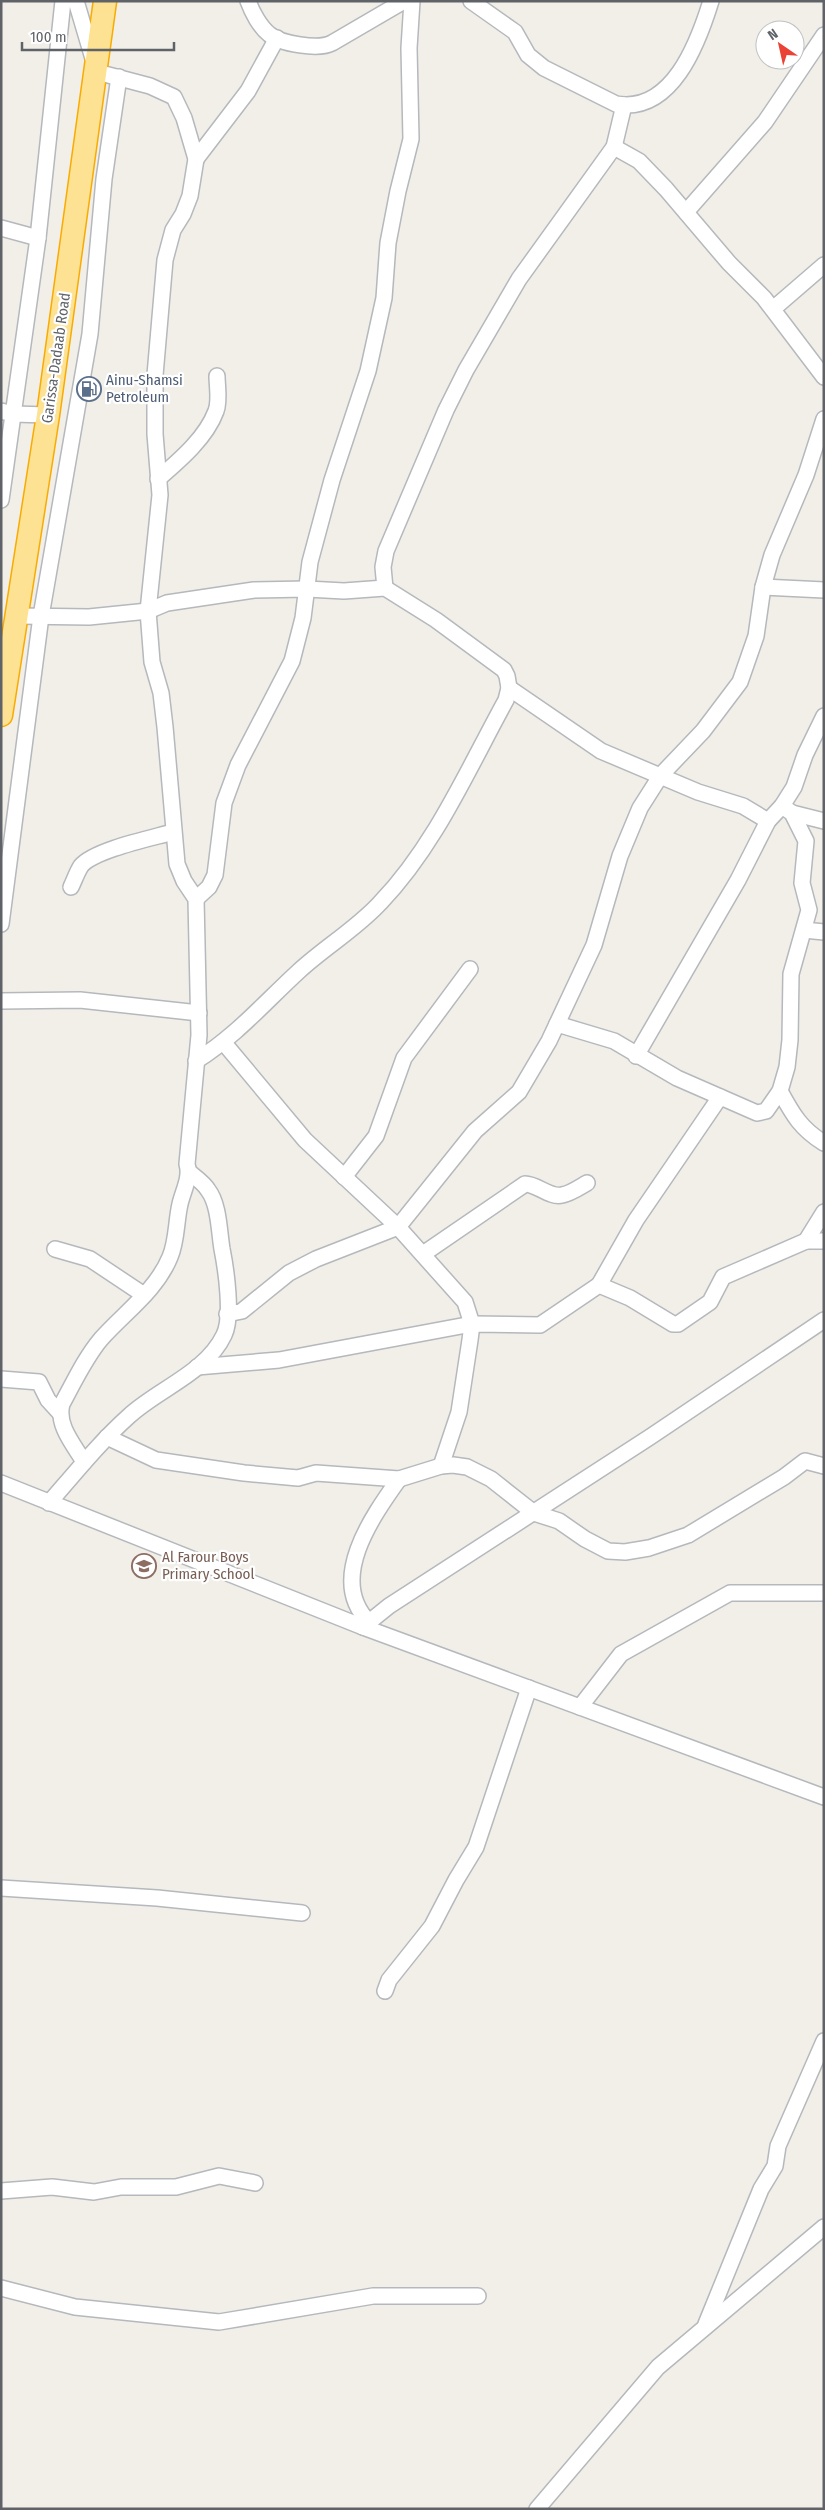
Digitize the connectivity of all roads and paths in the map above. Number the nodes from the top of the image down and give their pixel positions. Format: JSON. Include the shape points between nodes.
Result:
{"nodes":[{"id":1,"x":63,"y":1,"type":"edge"},
{"id":2,"x":76,"y":1,"type":"edge"},
{"id":3,"x":105,"y":1,"type":"edge"},
{"id":4,"x":248,"y":1,"type":"edge"},
{"id":5,"x":404,"y":1,"type":"edge"},
{"id":6,"x":412,"y":1,"type":"edge"},
{"id":7,"x":471,"y":1,"type":"edge"},
{"id":8,"x":711,"y":1,"type":"edge"},
{"id":9,"x":824,"y":35,"type":"edge"},
{"id":10,"x":277,"y":38,"type":"junction"},
{"id":11,"x":97,"y":72,"type":"junction"},
{"id":12,"x":119,"y":77,"type":"junction"},
{"id":13,"x":624,"y":105,"type":"junction"},
{"id":14,"x":614,"y":147,"type":"junction"},
{"id":15,"x":196,"y":159,"type":"junction"},
{"id":16,"x":686,"y":212,"type":"junction"},
{"id":17,"x":1,"y":228,"type":"edge"},
{"id":18,"x":38,"y":238,"type":"junction"},
{"id":19,"x":824,"y":265,"type":"edge"},
{"id":20,"x":64,"y":297,"type":"junction"},
{"id":21,"x":92,"y":300,"type":"junction"},
{"id":22,"x":773,"y":309,"type":"junction"},
{"id":23,"x":217,"y":376,"type":"dead end"},
{"id":24,"x":824,"y":377,"type":"edge"},
{"id":25,"x":7,"y":412,"type":"edge"},
{"id":26,"x":48,"y":415,"type":"junction"},
{"id":27,"x":824,"y":419,"type":"edge"},
{"id":28,"x":158,"y":479,"type":"junction"},
{"id":29,"x":1,"y":500,"type":"edge"},
{"id":30,"x":763,"y":587,"type":"junction"},
{"id":31,"x":385,"y":588,"type":"junction"},
{"id":32,"x":307,"y":589,"type":"junction"},
{"id":33,"x":824,"y":590,"type":"edge"},
{"id":34,"x":148,"y":611,"type":"junction"},
{"id":35,"x":18,"y":616,"type":"junction"},
{"id":36,"x":41,"y":616,"type":"junction"},
{"id":37,"x":509,"y":688,"type":"junction"},
{"id":38,"x":1,"y":715,"type":"edge"},
{"id":39,"x":824,"y":716,"type":"edge"},
{"id":40,"x":661,"y":776,"type":"junction"},
{"id":41,"x":787,"y":810,"type":"junction"},
{"id":42,"x":768,"y":820,"type":"junction"},
{"id":43,"x":824,"y":821,"type":"edge"},
{"id":44,"x":173,"y":832,"type":"junction"},
{"id":45,"x":71,"y":887,"type":"dead end"},
{"id":46,"x":196,"y":899,"type":"junction"},
{"id":47,"x":1,"y":924,"type":"edge"},
{"id":48,"x":804,"y":930,"type":"junction"},
{"id":49,"x":824,"y":932,"type":"edge"},
{"id":50,"x":470,"y":969,"type":"dead end"},
{"id":51,"x":1,"y":1001,"type":"edge"},
{"id":52,"x":199,"y":1013,"type":"junction"},
{"id":53,"x":557,"y":1024,"type":"junction"},
{"id":54,"x":224,"y":1043,"type":"junction"},
{"id":55,"x":636,"y":1056,"type":"junction"},
{"id":56,"x":196,"y":1061,"type":"junction"},
{"id":57,"x":780,"y":1091,"type":"junction"},
{"id":58,"x":720,"y":1097,"type":"junction"},
{"id":59,"x":824,"y":1143,"type":"edge"},
{"id":60,"x":189,"y":1172,"type":"junction"},
{"id":61,"x":344,"y":1177,"type":"junction"},
{"id":62,"x":587,"y":1183,"type":"dead end"},
{"id":63,"x":824,"y":1212,"type":"edge"},
{"id":64,"x":398,"y":1227,"type":"junction"},
{"id":65,"x":806,"y":1241,"type":"junction"},
{"id":66,"x":824,"y":1241,"type":"edge"},
{"id":67,"x":55,"y":1249,"type":"dead end"},
{"id":68,"x":423,"y":1254,"type":"junction"},
{"id":69,"x":599,"y":1285,"type":"junction"},
{"id":70,"x":144,"y":1295,"type":"junction"},
{"id":71,"x":227,"y":1314,"type":"junction"},
{"id":72,"x":824,"y":1320,"type":"edge"},
{"id":73,"x":472,"y":1324,"type":"junction"},
{"id":74,"x":196,"y":1367,"type":"junction"},
{"id":75,"x":1,"y":1378,"type":"edge"},
{"id":76,"x":59,"y":1412,"type":"junction"},
{"id":77,"x":108,"y":1437,"type":"junction"},
{"id":78,"x":84,"y":1462,"type":"junction"},
{"id":79,"x":441,"y":1466,"type":"junction"},
{"id":80,"x":824,"y":1466,"type":"edge"},
{"id":81,"x":398,"y":1479,"type":"junction"},
{"id":82,"x":1,"y":1483,"type":"edge"},
{"id":83,"x":50,"y":1502,"type":"junction"},
{"id":84,"x":534,"y":1513,"type":"junction"},
{"id":85,"x":824,"y":1593,"type":"edge"},
{"id":86,"x":367,"y":1624,"type":"junction"},
{"id":87,"x":529,"y":1688,"type":"junction"},
{"id":88,"x":580,"y":1707,"type":"junction"},
{"id":89,"x":824,"y":1796,"type":"edge"},
{"id":90,"x":1,"y":1888,"type":"edge"},
{"id":91,"x":302,"y":1914,"type":"dead end"},
{"id":92,"x":385,"y":1991,"type":"dead end"},
{"id":93,"x":824,"y":2041,"type":"edge"},
{"id":94,"x":255,"y":2183,"type":"dead end"},
{"id":95,"x":1,"y":2191,"type":"edge"},
{"id":96,"x":824,"y":2227,"type":"edge"},
{"id":97,"x":1,"y":2288,"type":"edge"},
{"id":98,"x":478,"y":2296,"type":"dead end"},
{"id":99,"x":705,"y":2325,"type":"junction"},
{"id":100,"x":537,"y":2509,"type":"edge"}],
"edges":[{"from":1,"to":18,"type":"street"},
{"from":2,"to":11,"type":"street"},
{"from":3,"to":11,"type":"highway","name":"Garissa-Dadaab Road"},
{"from":4,"to":10,"type":"street","via":[[268,34]]},
{"from":5,"to":10,"type":"street","via":[[326,46],[308,46]]},
{"from":6,"to":32,"type":"street","via":[[409,48],[412,139],[388,243],[384,298],[368,371],[332,480],[310,562]]},
{"from":7,"to":13,"type":"street","via":[[515,32],[528,55],[544,68]]},
{"from":8,"to":13,"type":"street","via":[[701,34],[675,80],[662,92]]},
{"from":9,"to":16,"type":"street","via":[[765,122]]},
{"from":10,"to":15,"type":"street","via":[[248,91]]},
{"from":11,"to":12,"type":"street"},
{"from":11,"to":20,"type":"highway","name":"Garissa-Dadaab Road"},
{"from":12,"to":15,"type":"street","via":[[168,92],[174,97]]},
{"from":12,"to":21,"type":"street","via":[[104,179]]},
{"from":13,"to":14,"type":"street"},
{"from":14,"to":16,"type":"street","via":[[639,161]]},
{"from":14,"to":31,"type":"street","via":[[519,279],[466,370],[386,551],[383,567]]},
{"from":15,"to":28,"type":"street","via":[[190,196],[173,230],[165,260],[155,375]]},
{"from":16,"to":22,"type":"street"},
{"from":17,"to":18,"type":"street"},
{"from":18,"to":25,"type":"street"},
{"from":19,"to":22,"type":"street"},
{"from":20,"to":21,"type":"street"},
{"from":20,"to":26,"type":"highway","name":"Garissa-Dadaab Road"},
{"from":21,"to":36,"type":"street","via":[[90,334]]},
{"from":22,"to":24,"type":"street"},
{"from":23,"to":28,"type":"street","via":[[217,409],[199,439]]},
{"from":25,"to":26,"type":"street"},
{"from":25,"to":29,"type":"street"},
{"from":26,"to":35,"type":"highway","name":"Garissa-Dadaab Road"},
{"from":27,"to":30,"type":"street"},
{"from":28,"to":34,"type":"street","via":[[160,495]]},
{"from":30,"to":33,"type":"street"},
{"from":30,"to":40,"type":"street","via":[[756,636],[740,682],[703,731]]},
{"from":31,"to":32,"type":"street"},
{"from":31,"to":37,"type":"street","via":[[495,663],[507,676]]},
{"from":32,"to":34,"type":"street","via":[[254,590],[190,598]]},
{"from":32,"to":46,"type":"street","via":[[292,661],[238,766],[224,803],[214,874],[209,887]]},
{"from":34,"to":36,"type":"street","via":[[89,617]]},
{"from":34,"to":44,"type":"street","via":[[151,654],[165,726]]},
{"from":35,"to":36,"type":"street"},
{"from":35,"to":38,"type":"highway","name":"Garissa-Dadaab Road"},
{"from":36,"to":47,"type":"street"},
{"from":37,"to":40,"type":"street","via":[[601,751]]},
{"from":37,"to":54,"type":"street","via":[[506,700],[448,806],[401,878],[361,923],[300,970]]},
{"from":39,"to":41,"type":"street"},
{"from":40,"to":42,"type":"street","via":[[743,806]]},
{"from":40,"to":53,"type":"street","via":[[640,808],[625,840],[601,927]]},
{"from":41,"to":42,"type":"street"},
{"from":41,"to":43,"type":"street"},
{"from":41,"to":48,"type":"street","via":[[807,845],[802,883],[809,910]]},
{"from":42,"to":55,"type":"street","via":[[738,880]]},
{"from":44,"to":45,"type":"street","via":[[91,858],[81,866]]},
{"from":44,"to":46,"type":"street","via":[[177,864]]},
{"from":46,"to":52,"type":"street"},
{"from":48,"to":49,"type":"street"},
{"from":48,"to":57,"type":"street","via":[[791,974],[790,1040]]},
{"from":50,"to":61,"type":"street","via":[[404,1058],[376,1136]]},
{"from":51,"to":52,"type":"street","via":[[80,1000]]},
{"from":52,"to":56,"type":"street"},
{"from":53,"to":55,"type":"street","via":[[614,1041]]},
{"from":53,"to":64,"type":"street","via":[[518,1092],[475,1131]]},
{"from":54,"to":56,"type":"street"},
{"from":54,"to":61,"type":"street","via":[[305,1140]]},
{"from":55,"to":58,"type":"street"},
{"from":56,"to":60,"type":"street"},
{"from":57,"to":58,"type":"street","via":[[766,1111],[756,1113]]},
{"from":57,"to":59,"type":"street","via":[[807,1133]]},
{"from":58,"to":69,"type":"street","via":[[636,1220]]},
{"from":60,"to":70,"type":"street","via":[[170,1256]]},
{"from":60,"to":71,"type":"street","via":[[208,1188],[212,1196],[225,1262]]},
{"from":61,"to":64,"type":"street"},
{"from":62,"to":68,"type":"street","via":[[563,1196],[525,1184]]},
{"from":63,"to":65,"type":"street"},
{"from":64,"to":68,"type":"street"},
{"from":64,"to":71,"type":"street","via":[[316,1259],[289,1273],[242,1311]]},
{"from":65,"to":66,"type":"street"},
{"from":65,"to":69,"type":"street","via":[[723,1277],[710,1302],[678,1324]]},
{"from":67,"to":70,"type":"street","via":[[90,1259]]},
{"from":68,"to":73,"type":"street","via":[[462,1296]]},
{"from":69,"to":73,"type":"street","via":[[540,1325]]},
{"from":70,"to":76,"type":"street","via":[[88,1357]]},
{"from":71,"to":74,"type":"street","via":[[225,1334],[215,1350]]},
{"from":72,"to":84,"type":"street"},
{"from":73,"to":74,"type":"street","via":[[279,1360]]},
{"from":73,"to":79,"type":"street","via":[[459,1412]]},
{"from":74,"to":77,"type":"street","via":[[130,1414]]},
{"from":75,"to":76,"type":"street","via":[[39,1382]]},
{"from":76,"to":78,"type":"street","via":[[61,1422]]},
{"from":77,"to":78,"type":"street"},
{"from":77,"to":81,"type":"street","via":[[156,1460],[190,1466],[298,1478],[316,1473]]},
{"from":78,"to":83,"type":"street"},
{"from":79,"to":81,"type":"street"},
{"from":79,"to":84,"type":"street","via":[[466,1467],[491,1480]]},
{"from":80,"to":84,"type":"street","via":[[805,1461],[704,1526],[657,1546],[633,1551],[608,1551],[559,1521]]},
{"from":81,"to":86,"type":"street","via":[[367,1527],[353,1564],[356,1605]]},
{"from":82,"to":83,"type":"street"},
{"from":83,"to":86,"type":"street"},
{"from":84,"to":86,"type":"street","via":[[389,1606]]},
{"from":85,"to":88,"type":"street","via":[[730,1593],[621,1654]]},
{"from":86,"to":87,"type":"street"},
{"from":87,"to":88,"type":"street"},
{"from":87,"to":92,"type":"street","via":[[476,1847],[432,1926],[389,1980]]},
{"from":88,"to":89,"type":"street"},
{"from":90,"to":91,"type":"street","via":[[157,1898]]},
{"from":93,"to":99,"type":"street","via":[[778,2146],[775,2166],[762,2189]]},
{"from":94,"to":95,"type":"street","via":[[219,2176],[176,2187],[122,2186],[94,2192],[52,2187]]},
{"from":96,"to":99,"type":"street"},
{"from":97,"to":98,"type":"street","via":[[75,2307],[220,2322],[373,2296]]},
{"from":99,"to":100,"type":"street","via":[[658,2366]]}]}
